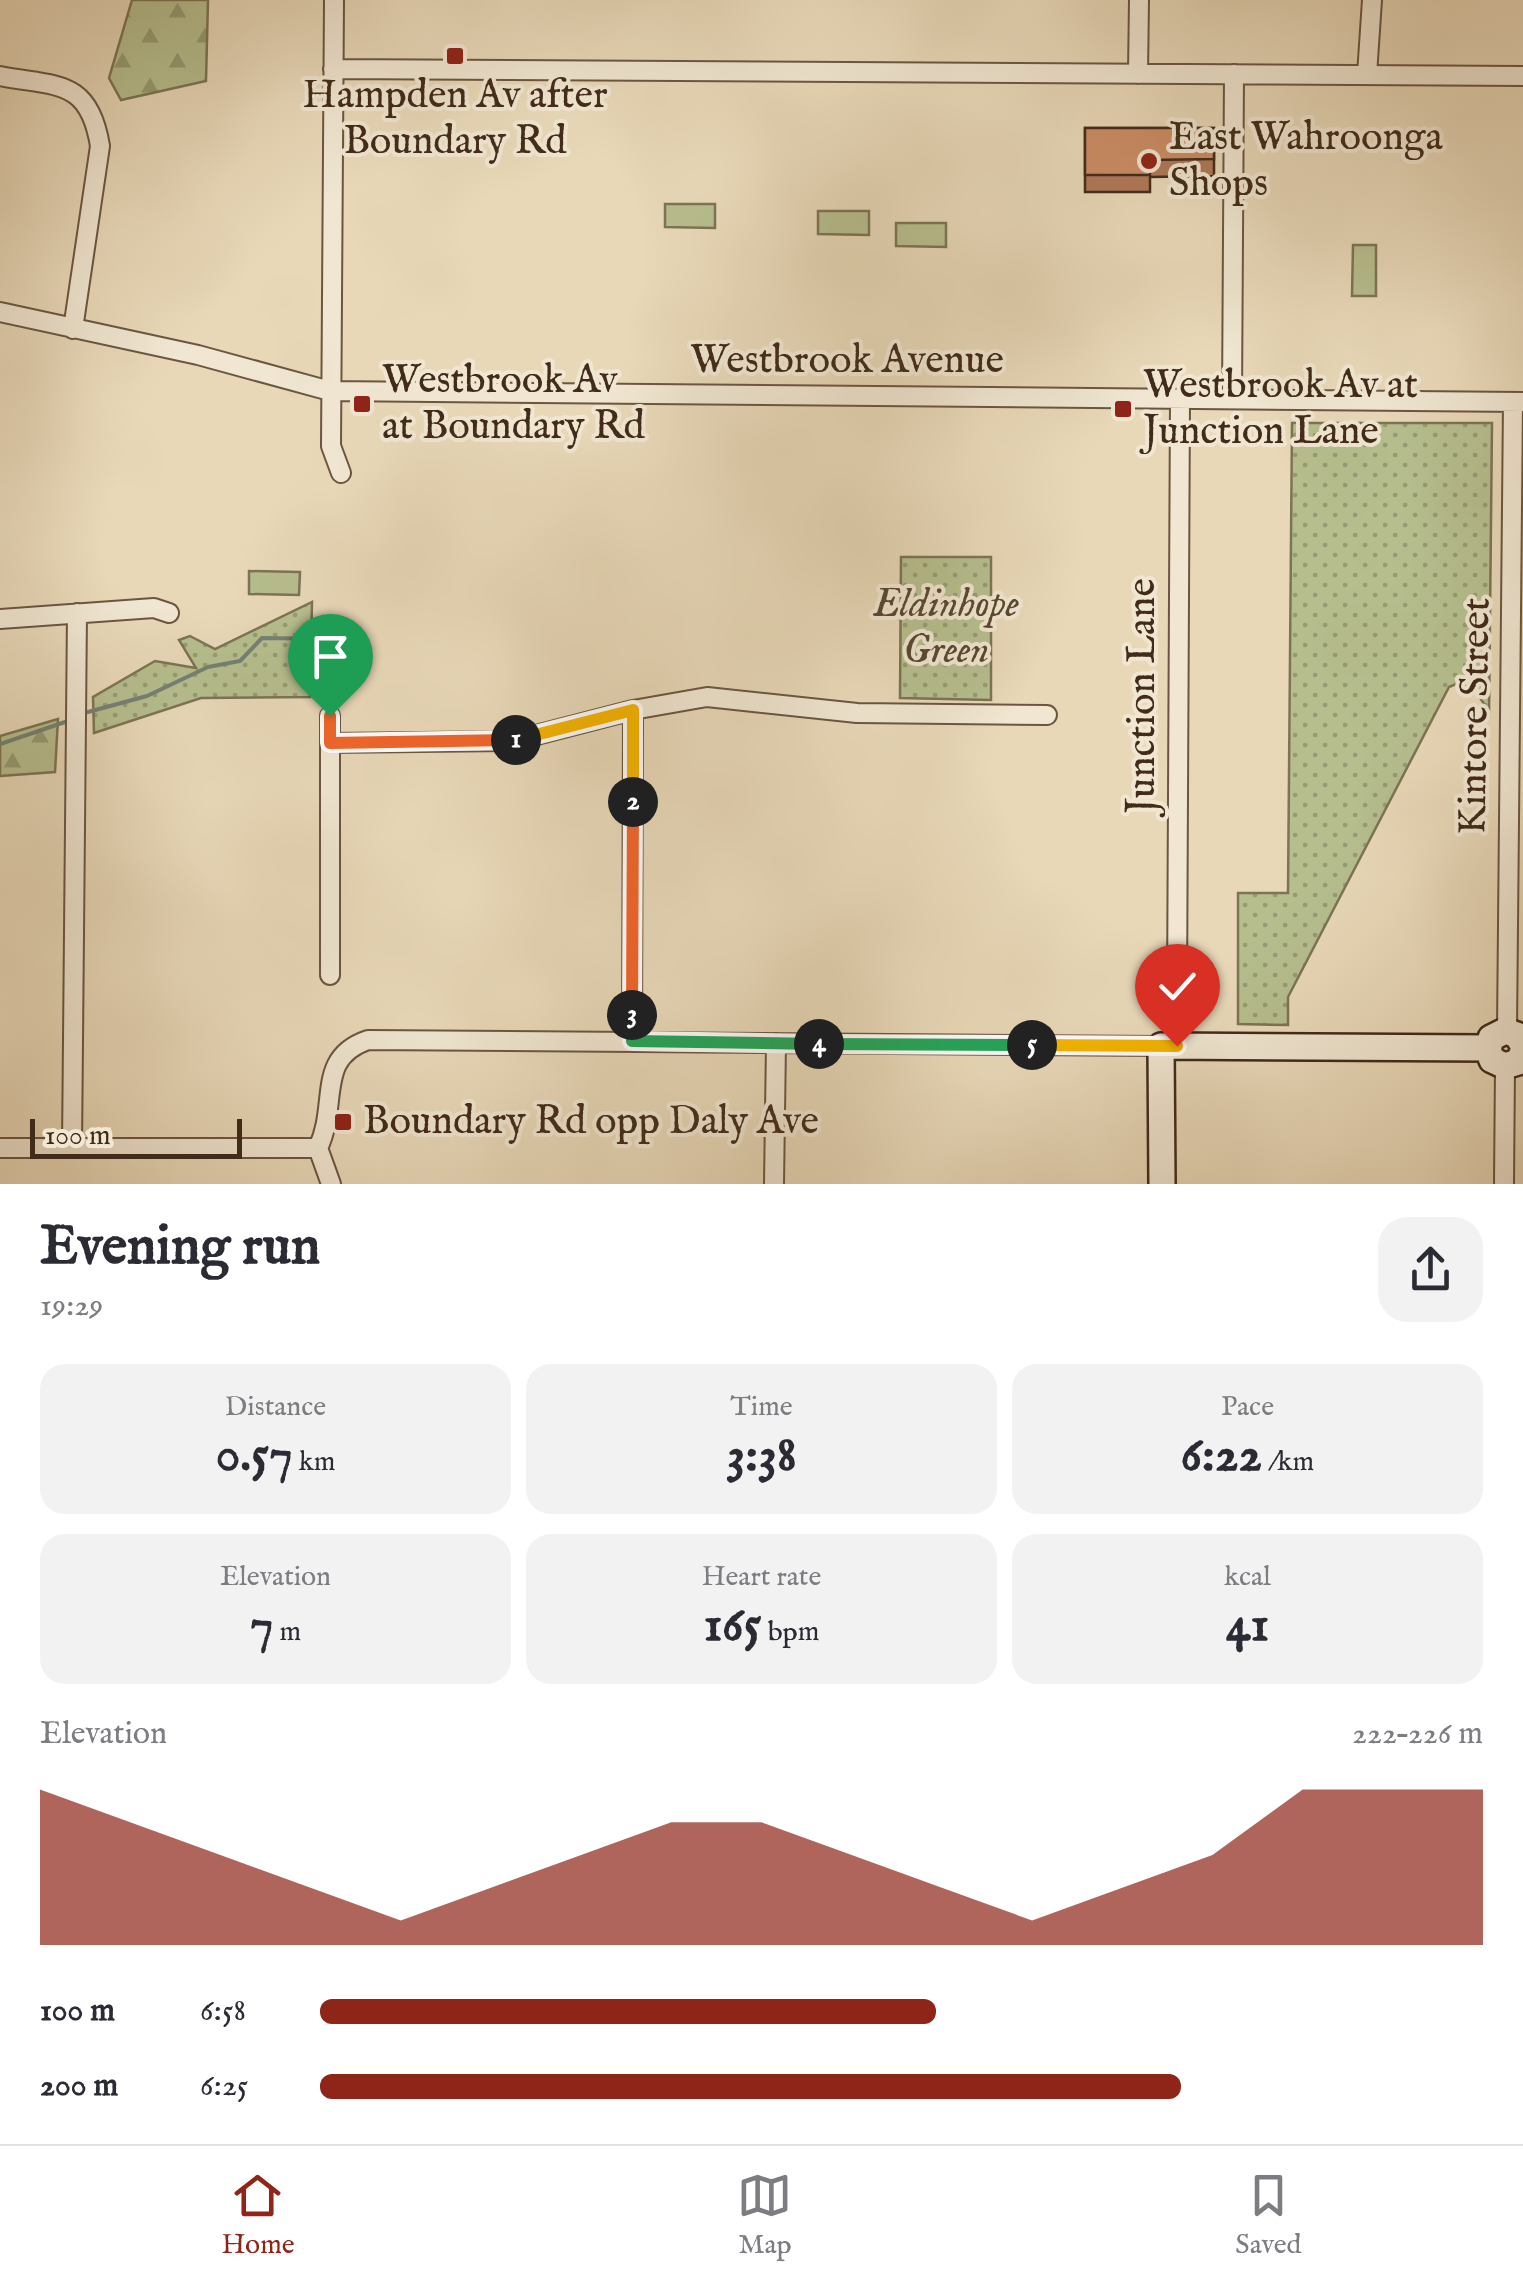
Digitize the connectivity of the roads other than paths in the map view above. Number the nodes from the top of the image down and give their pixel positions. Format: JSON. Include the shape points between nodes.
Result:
{"nodes":[{"id":1,"x":334,"y":0,"type":"edge"},
{"id":2,"x":1139,"y":0,"type":"edge"},
{"id":3,"x":1372,"y":0,"type":"edge"},
{"id":4,"x":333,"y":69,"type":"junction"},
{"id":5,"x":1138,"y":74,"type":"junction"},
{"id":6,"x":1234,"y":74,"type":"junction"},
{"id":7,"x":1366,"y":75,"type":"junction"},
{"id":8,"x":0,"y":76,"type":"edge"},
{"id":9,"x":1523,"y":76,"type":"edge"},
{"id":10,"x":0,"y":312,"type":"edge"},
{"id":11,"x":73,"y":329,"type":"junction"},
{"id":12,"x":330,"y":392,"type":"junction"},
{"id":13,"x":1180,"y":399,"type":"junction"},
{"id":14,"x":1232,"y":399,"type":"junction"},
{"id":15,"x":1518,"y":402,"type":"edge"},
{"id":16,"x":342,"y":473,"type":"dead end"},
{"id":17,"x":77,"y":613,"type":"junction"},
{"id":18,"x":169,"y":613,"type":"dead end"},
{"id":19,"x":0,"y":619,"type":"edge"},
{"id":20,"x":633,"y":710,"type":"junction"},
{"id":21,"x":1047,"y":715,"type":"dead end"},
{"id":22,"x":330,"y":716,"type":"dead end"},
{"id":23,"x":330,"y":743,"type":"junction"},
{"id":24,"x":330,"y":974,"type":"dead end"},
{"id":25,"x":1177,"y":994,"type":"dead end"},
{"id":26,"x":632,"y":1041,"type":"junction"},
{"id":27,"x":776,"y":1043,"type":"junction"},
{"id":28,"x":1161,"y":1046,"type":"junction"},
{"id":29,"x":1509,"y":1048,"type":"edge"},
{"id":30,"x":72,"y":1147,"type":"junction"},
{"id":31,"x":0,"y":1148,"type":"edge"},
{"id":32,"x":318,"y":1148,"type":"junction"},
{"id":33,"x":331,"y":1184,"type":"edge"},
{"id":34,"x":774,"y":1184,"type":"edge"},
{"id":35,"x":1162,"y":1184,"type":"edge"},
{"id":36,"x":1504,"y":1184,"type":"edge"}],
"edges":[{"from":1,"to":4,"type":"street"},
{"from":2,"to":5,"type":"street"},
{"from":3,"to":7,"type":"street"},
{"from":4,"to":5,"type":"street"},
{"from":4,"to":12,"type":"street"},
{"from":5,"to":6,"type":"street"},
{"from":6,"to":7,"type":"street"},
{"from":6,"to":14,"type":"street"},
{"from":7,"to":9,"type":"street"},
{"from":8,"to":11,"type":"street","via":[[60,84],[78,93],[96,122],[100,146]]},
{"from":10,"to":11,"type":"street","name":"Westbrook Avenue"},
{"from":11,"to":12,"type":"street","name":"Westbrook Avenue"},
{"from":12,"to":13,"type":"street","name":"Westbrook Avenue"},
{"from":12,"to":16,"type":"street","via":[[331,446]]},
{"from":13,"to":14,"type":"street","name":"Westbrook Avenue"},
{"from":13,"to":25,"type":"street","name":"Junction Lane"},
{"from":14,"to":15,"type":"street","name":"Westbrook Avenue"},
{"from":15,"to":29,"type":"street","name":"Kintore Street"},
{"from":17,"to":18,"type":"street"},
{"from":17,"to":19,"type":"street"},
{"from":17,"to":30,"type":"street"},
{"from":20,"to":21,"type":"street","via":[[707,696],[857,713]]},
{"from":20,"to":23,"type":"street","via":[[513,740]]},
{"from":20,"to":26,"type":"street"},
{"from":22,"to":23,"type":"street"},
{"from":23,"to":24,"type":"street"},
{"from":26,"to":27,"type":"street"},
{"from":26,"to":32,"type":"street","via":[[368,1040],[339,1056]]},
{"from":27,"to":28,"type":"street"},
{"from":27,"to":34,"type":"street"},
{"from":28,"to":29,"type":"main road"},
{"from":28,"to":35,"type":"main road"},
{"from":29,"to":36,"type":"street","name":"Kintore Street"},
{"from":30,"to":31,"type":"street"},
{"from":30,"to":32,"type":"street"},
{"from":32,"to":33,"type":"street"}]}
